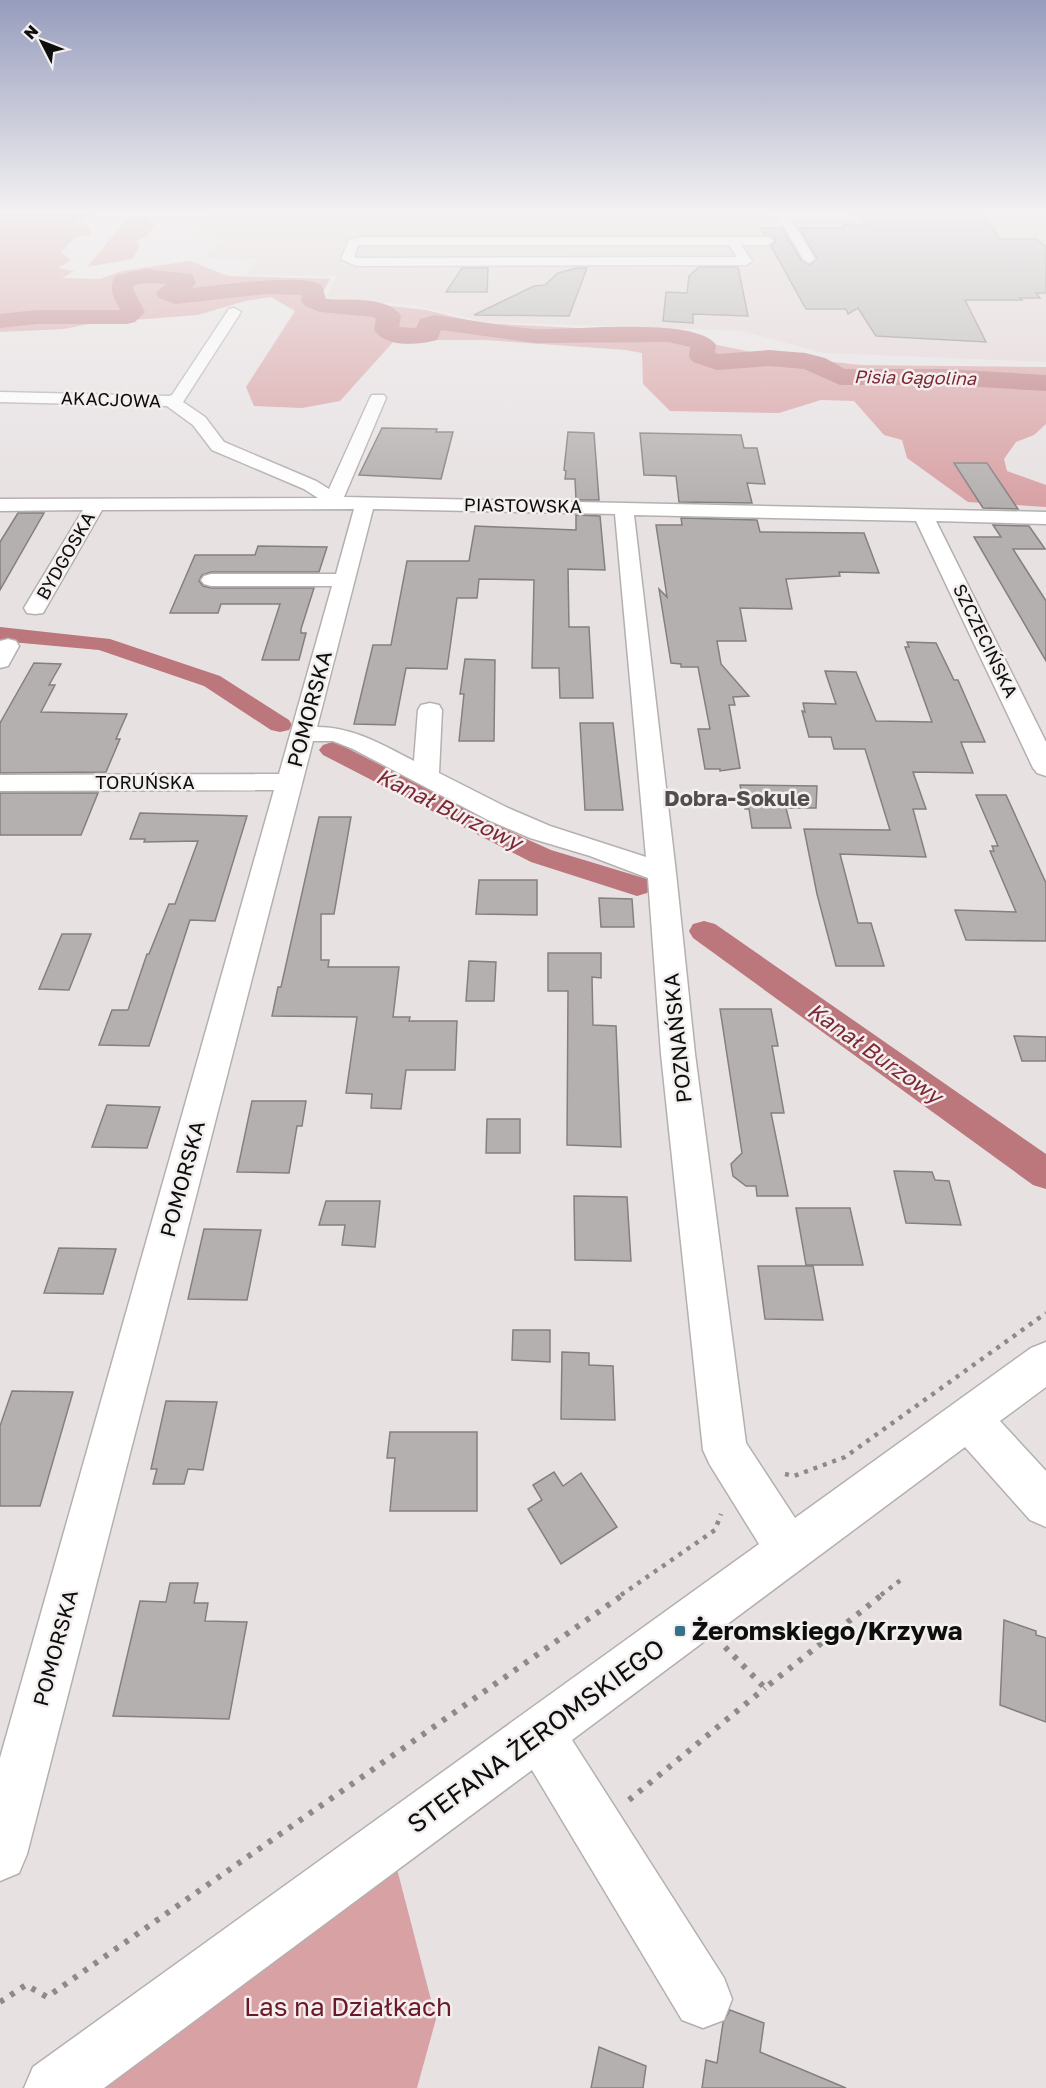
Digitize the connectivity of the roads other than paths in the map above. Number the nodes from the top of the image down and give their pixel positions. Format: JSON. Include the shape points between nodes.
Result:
{"nodes":[{"id":1,"x":234,"y":312,"type":"dead end"},
{"id":2,"x":0,"y":397,"type":"edge"},
{"id":3,"x":378,"y":398,"type":"dead end"},
{"id":4,"x":171,"y":401,"type":"junction"},
{"id":5,"x":349,"y":503,"type":"junction"},
{"id":6,"x":96,"y":504,"type":"junction"},
{"id":7,"x":0,"y":505,"type":"edge"},
{"id":8,"x":624,"y":508,"type":"junction"},
{"id":9,"x":923,"y":515,"type":"junction"},
{"id":10,"x":1046,"y":518,"type":"edge"},
{"id":11,"x":212,"y":580,"type":"dead end"},
{"id":12,"x":344,"y":580,"type":"junction"},
{"id":13,"x":35,"y":608,"type":"dead end"},
{"id":14,"x":430,"y":710,"type":"dead end"},
{"id":15,"x":304,"y":734,"type":"junction"},
{"id":16,"x":1046,"y":768,"type":"edge"},
{"id":17,"x":426,"y":777,"type":"junction"},
{"id":18,"x":291,"y":782,"type":"junction"},
{"id":19,"x":0,"y":783,"type":"edge"},
{"id":20,"x":662,"y":873,"type":"junction"},
{"id":21,"x":1046,"y":1362,"type":"edge"},
{"id":22,"x":968,"y":1419,"type":"junction"},
{"id":23,"x":1046,"y":1504,"type":"edge"},
{"id":24,"x":789,"y":1549,"type":"junction"},
{"id":25,"x":540,"y":1733,"type":"junction"},
{"id":26,"x":0,"y":1854,"type":"edge"},
{"id":27,"x":703,"y":1999,"type":"dead end"},
{"id":28,"x":54,"y":2088,"type":"edge"}],
"edges":[{"from":1,"to":4,"type":"street","via":[[178,398]]},
{"from":2,"to":4,"type":"street","name":"AKACJOWA"},
{"from":3,"to":5,"type":"street","name":"POMORSKA"},
{"from":4,"to":5,"type":"street","name":"AKACJOWA","via":[[198,421],[218,446]]},
{"from":5,"to":6,"type":"street","name":"PIASTOWSKA"},
{"from":5,"to":8,"type":"street","name":"PIASTOWSKA"},
{"from":5,"to":12,"type":"street","name":"POMORSKA"},
{"from":6,"to":7,"type":"street","name":"PIASTOWSKA"},
{"from":6,"to":13,"type":"street","name":"BYDGOSKA"},
{"from":8,"to":9,"type":"street","name":"PIASTOWSKA"},
{"from":8,"to":20,"type":"street","name":"POZNAŃSKA"},
{"from":9,"to":10,"type":"street","name":"PIASTOWSKA"},
{"from":9,"to":16,"type":"street","name":"SZCZECIŃSKA"},
{"from":11,"to":12,"type":"street"},
{"from":12,"to":15,"type":"street","name":"POMORSKA"},
{"from":14,"to":17,"type":"street"},
{"from":15,"to":17,"type":"street","via":[[336,734]]},
{"from":15,"to":18,"type":"street","name":"POMORSKA"},
{"from":17,"to":20,"type":"street","via":[[540,832]]},
{"from":18,"to":19,"type":"street","name":"TORUŃSKA"},
{"from":18,"to":26,"type":"street","name":"POMORSKA"},
{"from":20,"to":24,"type":"street","name":"POZNAŃSKA","via":[[678,1054],[725,1450]]},
{"from":21,"to":22,"type":"street","name":"STEFANA ŻEROMSKIEGO"},
{"from":22,"to":23,"type":"street"},
{"from":22,"to":24,"type":"street","name":"STEFANA ŻEROMSKIEGO"},
{"from":24,"to":25,"type":"street","name":"STEFANA ŻEROMSKIEGO"},
{"from":25,"to":27,"type":"street"},
{"from":25,"to":28,"type":"street","name":"STEFANA ŻEROMSKIEGO"}]}
